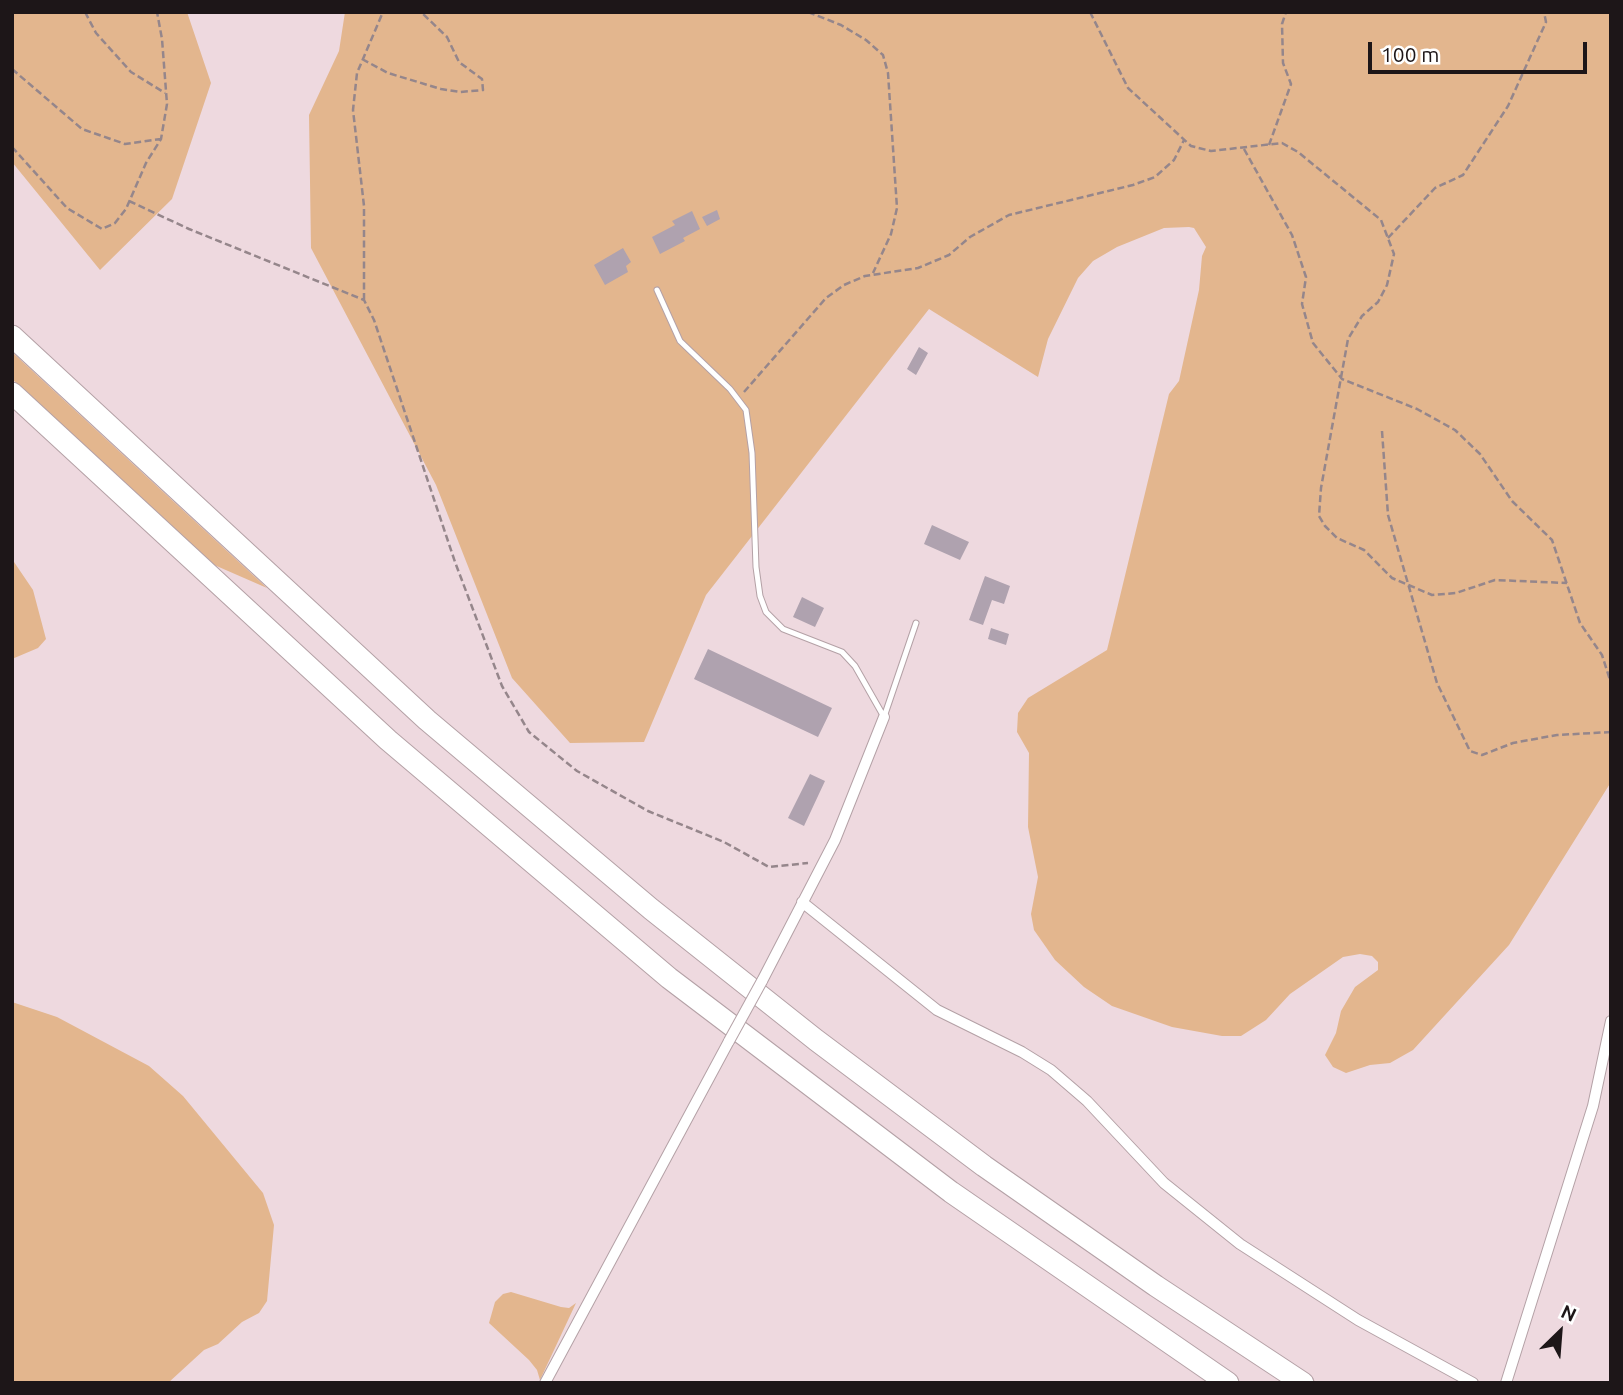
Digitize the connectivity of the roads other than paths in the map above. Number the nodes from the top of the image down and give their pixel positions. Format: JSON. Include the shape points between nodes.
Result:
{"nodes":[{"id":1,"x":657,"y":289,"type":"dead end"},
{"id":2,"x":12,"y":336,"type":"edge"},
{"id":3,"x":12,"y":393,"type":"edge"},
{"id":4,"x":916,"y":623,"type":"dead end"},
{"id":5,"x":884,"y":717,"type":"junction"},
{"id":6,"x":802,"y":902,"type":"junction"},
{"id":7,"x":1611,"y":1021,"type":"edge"},
{"id":8,"x":545,"y":1383,"type":"edge"},
{"id":9,"x":1228,"y":1383,"type":"edge"},
{"id":10,"x":1303,"y":1383,"type":"edge"},
{"id":11,"x":1473,"y":1383,"type":"edge"},
{"id":12,"x":1506,"y":1383,"type":"edge"}],
"edges":[{"from":1,"to":5,"type":"lane","via":[[680,341],[739,398],[750,429],[756,567],[766,612],[783,629],[842,652]]},
{"from":2,"to":10,"type":"highway","via":[[396,692],[651,909],[984,1166]]},
{"from":3,"to":9,"type":"highway","via":[[369,722],[669,978],[951,1192]]},
{"from":4,"to":5,"type":"lane"},
{"from":5,"to":6,"type":"street","via":[[862,779]]},
{"from":6,"to":8,"type":"street","bridge":true},
{"from":6,"to":11,"type":"street","via":[[937,1010],[1021,1052],[1061,1078],[1164,1182],[1240,1244],[1339,1308]]},
{"from":7,"to":12,"type":"street","via":[[1593,1106]]}]}
